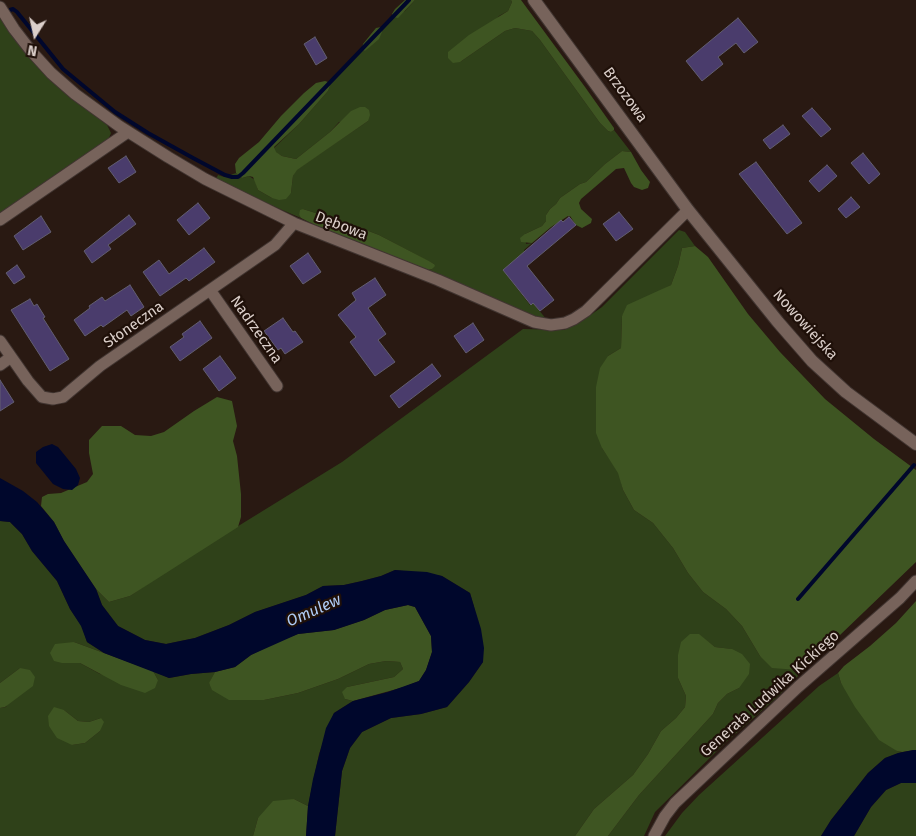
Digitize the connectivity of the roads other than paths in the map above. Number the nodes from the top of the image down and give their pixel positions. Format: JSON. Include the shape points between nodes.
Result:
{"nodes":[{"id":1,"x":534,"y":0,"type":"edge"},
{"id":2,"x":0,"y":7,"type":"edge"},
{"id":3,"x":128,"y":132,"type":"junction"},
{"id":4,"x":688,"y":210,"type":"junction"},
{"id":5,"x":0,"y":220,"type":"edge"},
{"id":6,"x":294,"y":223,"type":"junction"},
{"id":7,"x":210,"y":290,"type":"junction"},
{"id":8,"x":0,"y":341,"type":"edge"},
{"id":9,"x":11,"y":357,"type":"junction"},
{"id":10,"x":0,"y":365,"type":"edge"},
{"id":11,"x":277,"y":386,"type":"dead end"},
{"id":12,"x":916,"y":444,"type":"edge"},
{"id":13,"x":916,"y":581,"type":"edge"},
{"id":14,"x":654,"y":836,"type":"edge"}],
"edges":[{"from":1,"to":4,"type":"main road","name":"Brzozowa"},
{"from":2,"to":3,"type":"street","name":"Dębowa","via":[[51,73]]},
{"from":3,"to":5,"type":"street"},
{"from":3,"to":6,"type":"street","name":"Dębowa","via":[[205,179]]},
{"from":4,"to":6,"type":"street","name":"Dębowa","via":[[594,304],[574,319],[551,325],[534,322]]},
{"from":4,"to":12,"type":"main road","name":"Nowowiejska","via":[[812,361],[846,392]]},
{"from":6,"to":7,"type":"street","name":"Słoneczna","via":[[275,245]]},
{"from":7,"to":9,"type":"street","name":"Słoneczna","via":[[100,366],[63,397],[42,396]]},
{"from":7,"to":11,"type":"street","name":"Nadrzeczna"},
{"from":8,"to":9,"type":"street","name":"Słoneczna"},
{"from":9,"to":10,"type":"street"},
{"from":13,"to":14,"type":"street","name":"Generała Ludwika Kickiego","via":[[675,803]]}]}
